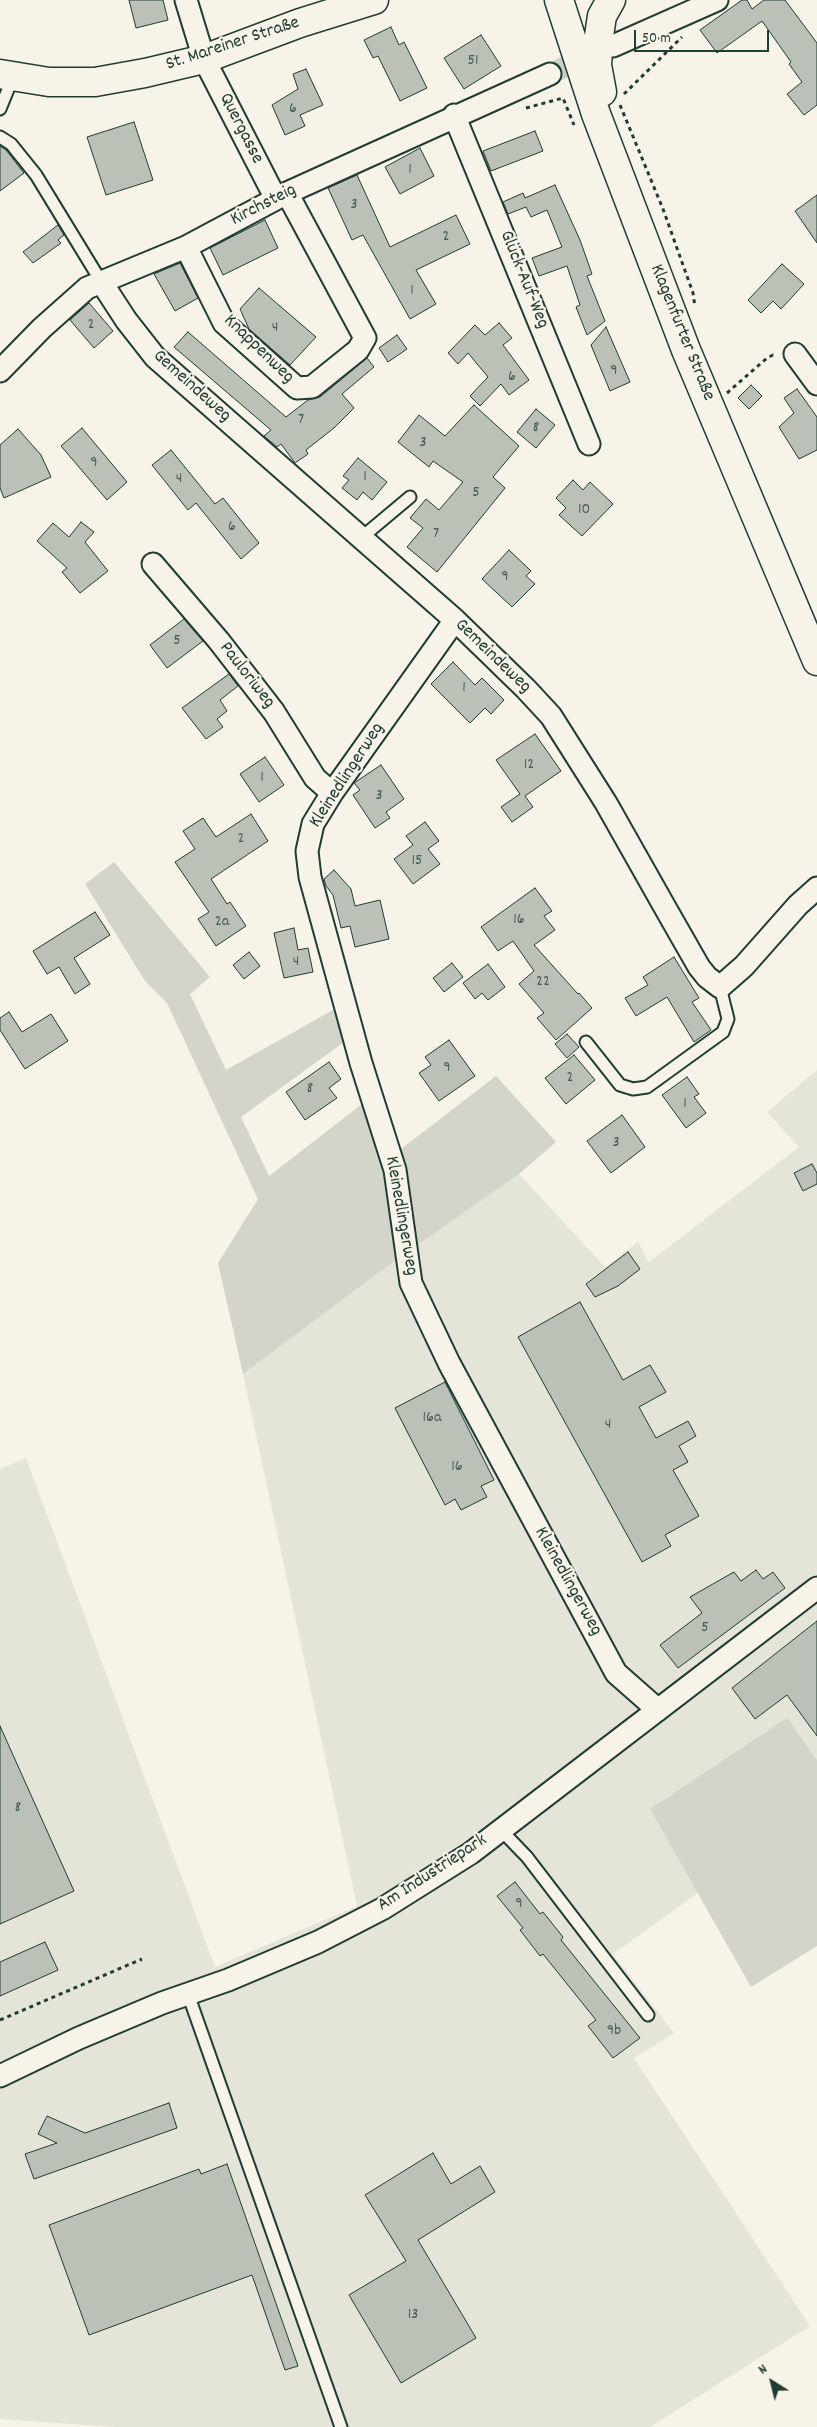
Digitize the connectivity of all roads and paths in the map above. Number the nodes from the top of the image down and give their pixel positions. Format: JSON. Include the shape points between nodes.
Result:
{"nodes":[{"id":1,"x":186,"y":0,"type":"edge"},
{"id":2,"x":559,"y":0,"type":"edge"},
{"id":3,"x":611,"y":0,"type":"edge"},
{"id":4,"x":717,"y":0,"type":"edge"},
{"id":5,"x":357,"y":2,"type":"edge"},
{"id":6,"x":686,"y":34,"type":"dead end"},
{"id":7,"x":613,"y":46,"type":"tunnel mouth"},
{"id":8,"x":204,"y":59,"type":"junction"},
{"id":9,"x":550,"y":74,"type":"tunnel mouth"},
{"id":10,"x":6,"y":75,"type":"edge"},
{"id":11,"x":0,"y":109,"type":"edge"},
{"id":12,"x":517,"y":110,"type":"dead end"},
{"id":13,"x":454,"y":115,"type":"junction"},
{"id":14,"x":574,"y":125,"type":"dead end"},
{"id":15,"x":0,"y":137,"type":"edge"},
{"id":16,"x":612,"y":155,"type":"junction"},
{"id":17,"x":282,"y":196,"type":"junction"},
{"id":18,"x":186,"y":247,"type":"junction"},
{"id":19,"x":102,"y":283,"type":"junction"},
{"id":20,"x":696,"y":310,"type":"dead end"},
{"id":21,"x":795,"y":354,"type":"joint"},
{"id":22,"x":0,"y":371,"type":"edge"},
{"id":23,"x":817,"y":384,"type":"edge"},
{"id":24,"x":723,"y":386,"type":"dead end"},
{"id":25,"x":590,"y":444,"type":"dead end"},
{"id":26,"x":410,"y":498,"type":"dead end"},
{"id":27,"x":361,"y":538,"type":"junction"},
{"id":28,"x":153,"y":564,"type":"dead end"},
{"id":29,"x":455,"y":620,"type":"junction"},
{"id":30,"x":817,"y":661,"type":"edge"},
{"id":31,"x":332,"y":793,"type":"junction"},
{"id":32,"x":817,"y":888,"type":"edge"},
{"id":33,"x":720,"y":987,"type":"junction"},
{"id":34,"x":586,"y":1042,"type":"dead end"},
{"id":35,"x":817,"y":1588,"type":"edge"},
{"id":36,"x":658,"y":1710,"type":"junction"},
{"id":37,"x":501,"y":1830,"type":"junction"},
{"id":38,"x":142,"y":1959,"type":"dead end"},
{"id":39,"x":188,"y":1994,"type":"junction"},
{"id":40,"x":648,"y":2016,"type":"dead end"},
{"id":41,"x":0,"y":2020,"type":"edge"},
{"id":42,"x":0,"y":2076,"type":"edge"},
{"id":43,"x":341,"y":2427,"type":"edge"}],
"edges":[{"from":1,"to":8,"type":"street","name":"Quergasse"},
{"from":2,"to":16,"type":"main road","name":"Klagenfurter Straße"},
{"from":3,"to":16,"type":"main road","via":[[602,16],[597,65]]},
{"from":4,"to":7,"type":"street"},
{"from":5,"to":8,"type":"main road","name":"St. Mareiner Straße"},
{"from":6,"to":20,"type":"path","via":[[618,99],[663,209]]},
{"from":8,"to":10,"type":"main road","name":"St. Mareiner Straße","via":[[95,82],[49,82]]},
{"from":8,"to":17,"type":"street","name":"Quergasse"},
{"from":9,"to":13,"type":"street","name":"Kirchsteig"},
{"from":10,"to":11,"type":"lane"},
{"from":12,"to":14,"type":"path","via":[[563,98]]},
{"from":13,"to":17,"type":"street","name":"Kirchsteig"},
{"from":13,"to":25,"type":"street","name":"Glück-Auf-Weg"},
{"from":15,"to":19,"type":"lane","via":[[11,144],[36,175]]},
{"from":16,"to":30,"type":"main road","name":"Klagenfurter Straße","via":[[686,350]]},
{"from":17,"to":18,"type":"street","name":"Kirchsteig"},
{"from":17,"to":18,"type":"street","name":"Knappenweg","via":[[366,338],[358,350],[312,387],[296,388],[224,323]]},
{"from":18,"to":19,"type":"street","name":"Kirchsteig"},
{"from":19,"to":22,"type":"street","name":"Kirchsteig","via":[[87,288]]},
{"from":19,"to":27,"type":"street","name":"Gemeindeweg","via":[[155,357]]},
{"from":21,"to":23,"type":"street"},
{"from":21,"to":24,"type":"path","via":[[786,359],[773,355],[766,358],[726,394]]},
{"from":26,"to":27,"type":"lane"},
{"from":27,"to":29,"type":"street","name":"Gemeindeweg"},
{"from":28,"to":31,"type":"street","name":"Pauloriweg","via":[[274,712],[315,778]]},
{"from":29,"to":31,"type":"street","name":"Kleinedlingerweg"},
{"from":29,"to":33,"type":"street","name":"Gemeindeweg","via":[[526,688],[560,728],[606,802],[699,967]]},
{"from":31,"to":36,"type":"street","name":"Kleinedlingerweg","via":[[309,837],[310,877],[360,1063],[395,1170],[411,1283],[449,1363],[616,1672]]},
{"from":32,"to":33,"type":"street"},
{"from":33,"to":34,"type":"lane","via":[[728,1019],[722,1032],[647,1087],[633,1089],[620,1085]]},
{"from":35,"to":36,"type":"street","name":"Am Industriepark"},
{"from":36,"to":37,"type":"street","name":"Am Industriepark"},
{"from":37,"to":39,"type":"street","name":"Am Industriepark","via":[[471,1853],[382,1909],[318,1942]]},
{"from":37,"to":40,"type":"lane","via":[[527,1857]]},
{"from":38,"to":41,"type":"path"},
{"from":39,"to":42,"type":"street","name":"Am Industriepark","via":[[79,2038]]},
{"from":39,"to":43,"type":"lane"}]}
